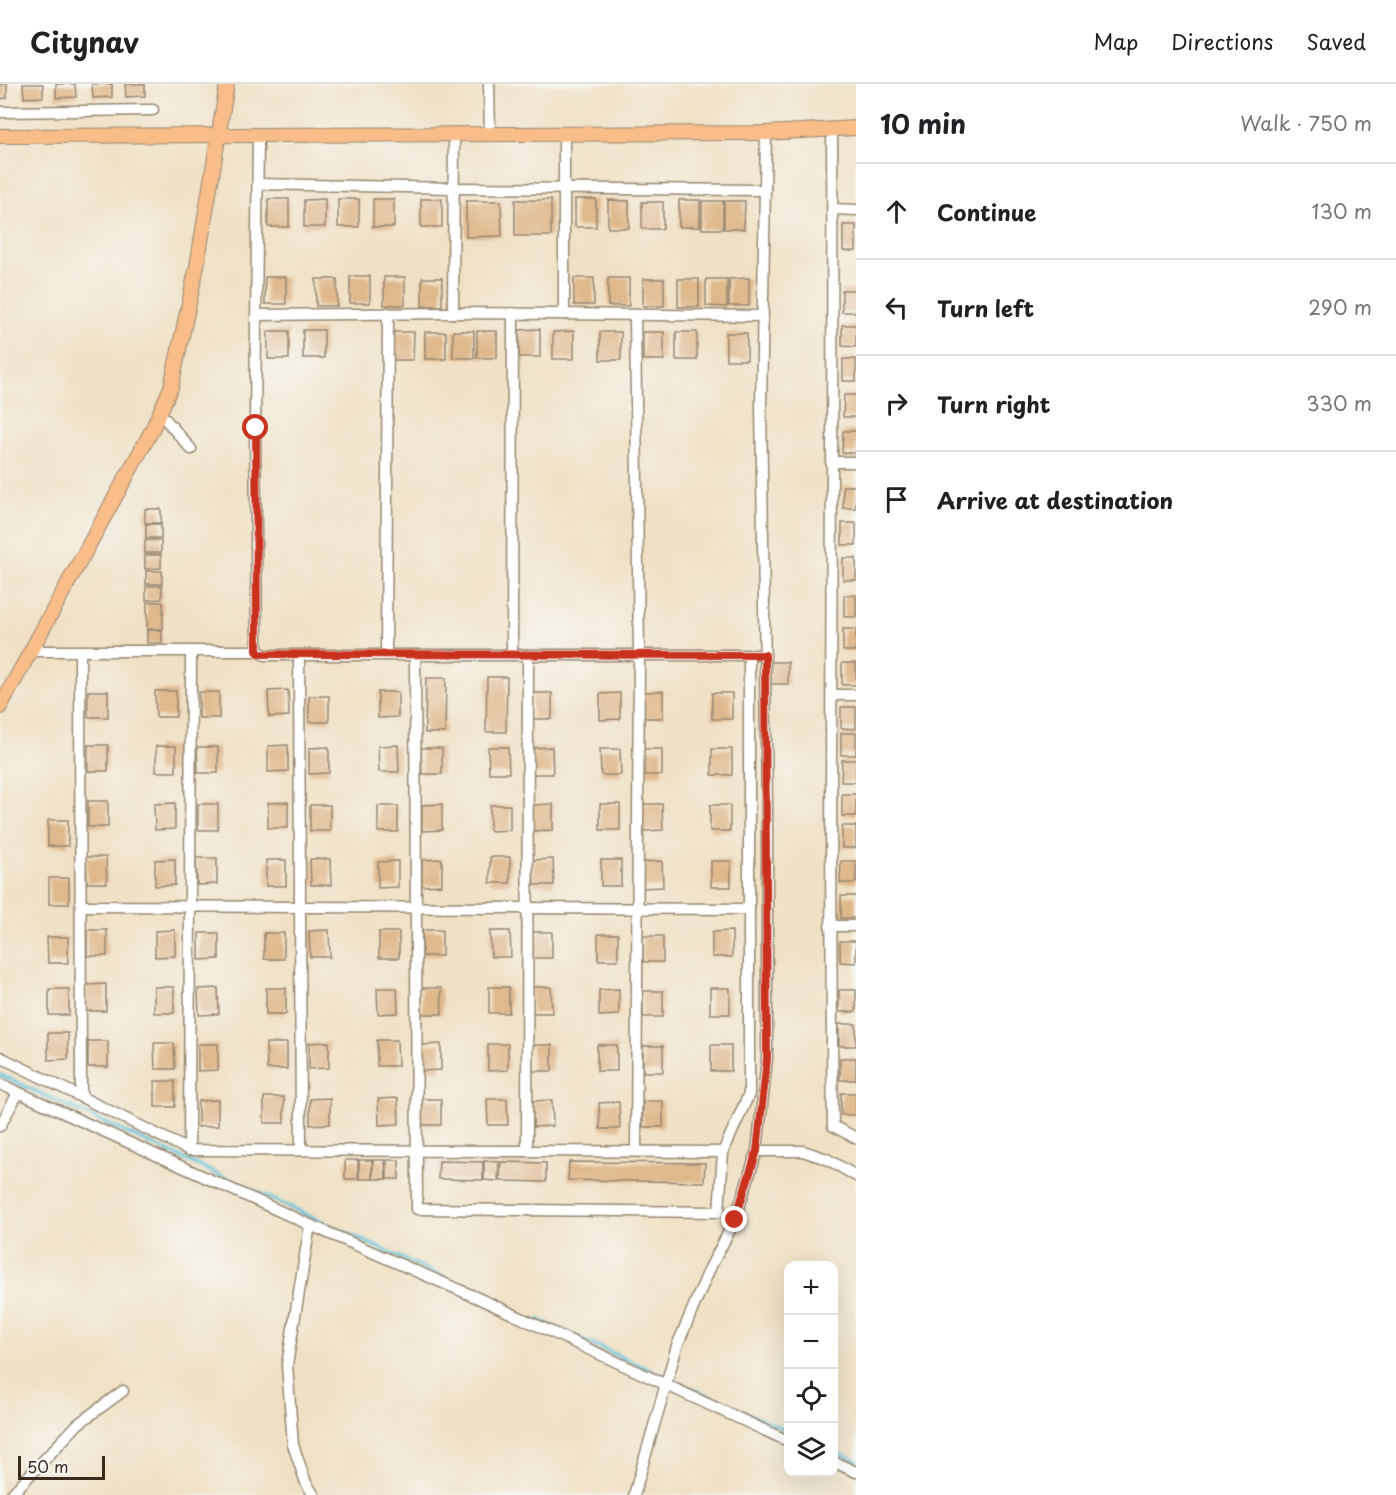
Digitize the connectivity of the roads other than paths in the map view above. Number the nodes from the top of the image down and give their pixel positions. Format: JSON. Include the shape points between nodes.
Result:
{"nodes":[{"id":1,"x":227,"y":84,"type":"edge"},
{"id":2,"x":489,"y":84,"type":"edge"},
{"id":3,"x":153,"y":110,"type":"dead end"},
{"id":4,"x":0,"y":112,"type":"edge"},
{"id":5,"x":856,"y":128,"type":"edge"},
{"id":6,"x":832,"y":129,"type":"junction"},
{"id":7,"x":564,"y":133,"type":"junction"},
{"id":8,"x":766,"y":133,"type":"junction"},
{"id":9,"x":454,"y":134,"type":"junction"},
{"id":10,"x":490,"y":134,"type":"junction"},
{"id":11,"x":0,"y":136,"type":"edge"},
{"id":12,"x":258,"y":136,"type":"junction"},
{"id":13,"x":218,"y":137,"type":"junction"},
{"id":14,"x":258,"y":184,"type":"junction"},
{"id":15,"x":453,"y":188,"type":"junction"},
{"id":16,"x":564,"y":189,"type":"junction"},
{"id":17,"x":765,"y":190,"type":"junction"},
{"id":18,"x":833,"y":209,"type":"junction"},
{"id":19,"x":856,"y":210,"type":"edge"},
{"id":20,"x":453,"y":313,"type":"junction"},
{"id":21,"x":513,"y":313,"type":"junction"},
{"id":22,"x":388,"y":314,"type":"junction"},
{"id":23,"x":564,"y":314,"type":"junction"},
{"id":24,"x":257,"y":315,"type":"junction"},
{"id":25,"x":635,"y":315,"type":"junction"},
{"id":26,"x":763,"y":316,"type":"junction"},
{"id":27,"x":160,"y":413,"type":"junction"},
{"id":28,"x":191,"y":449,"type":"dead end"},
{"id":29,"x":831,"y":462,"type":"junction"},
{"id":30,"x":856,"y":462,"type":"edge"},
{"id":31,"x":31,"y":651,"type":"junction"},
{"id":32,"x":80,"y":651,"type":"junction"},
{"id":33,"x":191,"y":651,"type":"junction"},
{"id":34,"x":257,"y":651,"type":"junction"},
{"id":35,"x":299,"y":655,"type":"junction"},
{"id":36,"x":386,"y":655,"type":"junction"},
{"id":37,"x":415,"y":655,"type":"junction"},
{"id":38,"x":512,"y":655,"type":"junction"},
{"id":39,"x":528,"y":655,"type":"junction"},
{"id":40,"x":639,"y":655,"type":"junction"},
{"id":41,"x":765,"y":655,"type":"junction"},
{"id":42,"x":749,"y":656,"type":"junction"},
{"id":43,"x":832,"y":695,"type":"junction"},
{"id":44,"x":856,"y":695,"type":"edge"},
{"id":45,"x":0,"y":707,"type":"edge"},
{"id":46,"x":81,"y":906,"type":"junction"},
{"id":47,"x":190,"y":906,"type":"junction"},
{"id":48,"x":300,"y":907,"type":"junction"},
{"id":49,"x":416,"y":907,"type":"junction"},
{"id":50,"x":527,"y":908,"type":"junction"},
{"id":51,"x":638,"y":908,"type":"junction"},
{"id":52,"x":749,"y":909,"type":"junction"},
{"id":53,"x":830,"y":926,"type":"junction"},
{"id":54,"x":856,"y":926,"type":"edge"},
{"id":55,"x":0,"y":1057,"type":"edge"},
{"id":56,"x":0,"y":1084,"type":"edge"},
{"id":57,"x":18,"y":1093,"type":"junction"},
{"id":58,"x":81,"y":1097,"type":"junction"},
{"id":59,"x":0,"y":1126,"type":"edge"},
{"id":60,"x":856,"y":1138,"type":"edge"},
{"id":61,"x":189,"y":1150,"type":"junction"},
{"id":62,"x":301,"y":1150,"type":"junction"},
{"id":63,"x":417,"y":1151,"type":"junction"},
{"id":64,"x":527,"y":1151,"type":"junction"},
{"id":65,"x":636,"y":1151,"type":"junction"},
{"id":66,"x":757,"y":1151,"type":"junction"},
{"id":67,"x":723,"y":1152,"type":"junction"},
{"id":68,"x":856,"y":1176,"type":"edge"},
{"id":69,"x":310,"y":1225,"type":"junction"},
{"id":70,"x":666,"y":1385,"type":"junction"},
{"id":71,"x":123,"y":1391,"type":"dead end"},
{"id":72,"x":784,"y":1439,"type":"edge"},
{"id":73,"x":838,"y":1464,"type":"edge"},
{"id":74,"x":856,"y":1472,"type":"edge"},
{"id":75,"x":11,"y":1495,"type":"edge"},
{"id":76,"x":314,"y":1495,"type":"edge"},
{"id":77,"x":634,"y":1495,"type":"edge"}],
"edges":[{"from":1,"to":13,"type":"main road"},
{"from":2,"to":10,"type":"street"},
{"from":3,"to":4,"type":"street"},
{"from":5,"to":6,"type":"main road"},
{"from":6,"to":8,"type":"main road"},
{"from":6,"to":18,"type":"street"},
{"from":7,"to":8,"type":"main road"},
{"from":7,"to":10,"type":"main road"},
{"from":7,"to":16,"type":"street"},
{"from":8,"to":17,"type":"street"},
{"from":9,"to":10,"type":"main road"},
{"from":9,"to":12,"type":"main road"},
{"from":9,"to":15,"type":"street"},
{"from":11,"to":13,"type":"main road"},
{"from":12,"to":13,"type":"main road"},
{"from":12,"to":14,"type":"street"},
{"from":13,"to":27,"type":"main road","via":[[195,277],[171,387]]},
{"from":14,"to":15,"type":"street"},
{"from":14,"to":24,"type":"street"},
{"from":15,"to":16,"type":"street"},
{"from":15,"to":20,"type":"street"},
{"from":16,"to":17,"type":"street"},
{"from":16,"to":23,"type":"street"},
{"from":17,"to":26,"type":"street"},
{"from":18,"to":19,"type":"street"},
{"from":18,"to":29,"type":"street"},
{"from":20,"to":21,"type":"street"},
{"from":20,"to":22,"type":"street"},
{"from":21,"to":23,"type":"street"},
{"from":21,"to":38,"type":"street"},
{"from":22,"to":24,"type":"street"},
{"from":22,"to":36,"type":"street"},
{"from":23,"to":25,"type":"street"},
{"from":24,"to":34,"type":"street"},
{"from":25,"to":26,"type":"street"},
{"from":25,"to":40,"type":"street"},
{"from":26,"to":41,"type":"street"},
{"from":27,"to":28,"type":"street"},
{"from":27,"to":31,"type":"main road"},
{"from":29,"to":30,"type":"street"},
{"from":29,"to":43,"type":"street"},
{"from":31,"to":32,"type":"street"},
{"from":31,"to":45,"type":"main road"},
{"from":32,"to":33,"type":"street"},
{"from":32,"to":46,"type":"street"},
{"from":33,"to":34,"type":"street"},
{"from":33,"to":47,"type":"street"},
{"from":34,"to":35,"type":"street","via":[[265,655]]},
{"from":35,"to":36,"type":"street"},
{"from":35,"to":48,"type":"street"},
{"from":36,"to":37,"type":"street"},
{"from":37,"to":38,"type":"street"},
{"from":37,"to":49,"type":"street"},
{"from":38,"to":39,"type":"street"},
{"from":39,"to":40,"type":"street"},
{"from":39,"to":50,"type":"street"},
{"from":40,"to":42,"type":"street"},
{"from":40,"to":51,"type":"street"},
{"from":41,"to":42,"type":"street"},
{"from":41,"to":66,"type":"street","via":[[767,1059]]},
{"from":42,"to":52,"type":"street"},
{"from":43,"to":44,"type":"street"},
{"from":43,"to":53,"type":"street"},
{"from":46,"to":47,"type":"street"},
{"from":46,"to":58,"type":"street"},
{"from":47,"to":48,"type":"street"},
{"from":47,"to":61,"type":"street"},
{"from":48,"to":49,"type":"street"},
{"from":48,"to":62,"type":"street"},
{"from":49,"to":50,"type":"street"},
{"from":49,"to":63,"type":"street"},
{"from":50,"to":51,"type":"street"},
{"from":50,"to":64,"type":"street"},
{"from":51,"to":52,"type":"street"},
{"from":51,"to":65,"type":"street"},
{"from":52,"to":67,"type":"street","via":[[749,1094]]},
{"from":53,"to":54,"type":"street"},
{"from":53,"to":60,"type":"street","via":[[833,1126]]},
{"from":55,"to":58,"type":"street"},
{"from":56,"to":57,"type":"street"},
{"from":57,"to":59,"type":"street"},
{"from":57,"to":69,"type":"street"},
{"from":58,"to":61,"type":"street"},
{"from":61,"to":62,"type":"street"},
{"from":62,"to":63,"type":"street"},
{"from":63,"to":64,"type":"street"},
{"from":63,"to":67,"type":"street","via":[[417,1209],[719,1212]]},
{"from":64,"to":65,"type":"street"},
{"from":65,"to":67,"type":"street"},
{"from":66,"to":68,"type":"street","via":[[803,1151],[827,1159]]},
{"from":66,"to":70,"type":"street","via":[[735,1220],[677,1346]]},
{"from":69,"to":70,"type":"street"},
{"from":69,"to":76,"type":"street","via":[[287,1365],[294,1445]]},
{"from":70,"to":72,"type":"street"},
{"from":70,"to":77,"type":"street"},
{"from":71,"to":75,"type":"street","via":[[78,1424]]},
{"from":73,"to":74,"type":"street"}]}
